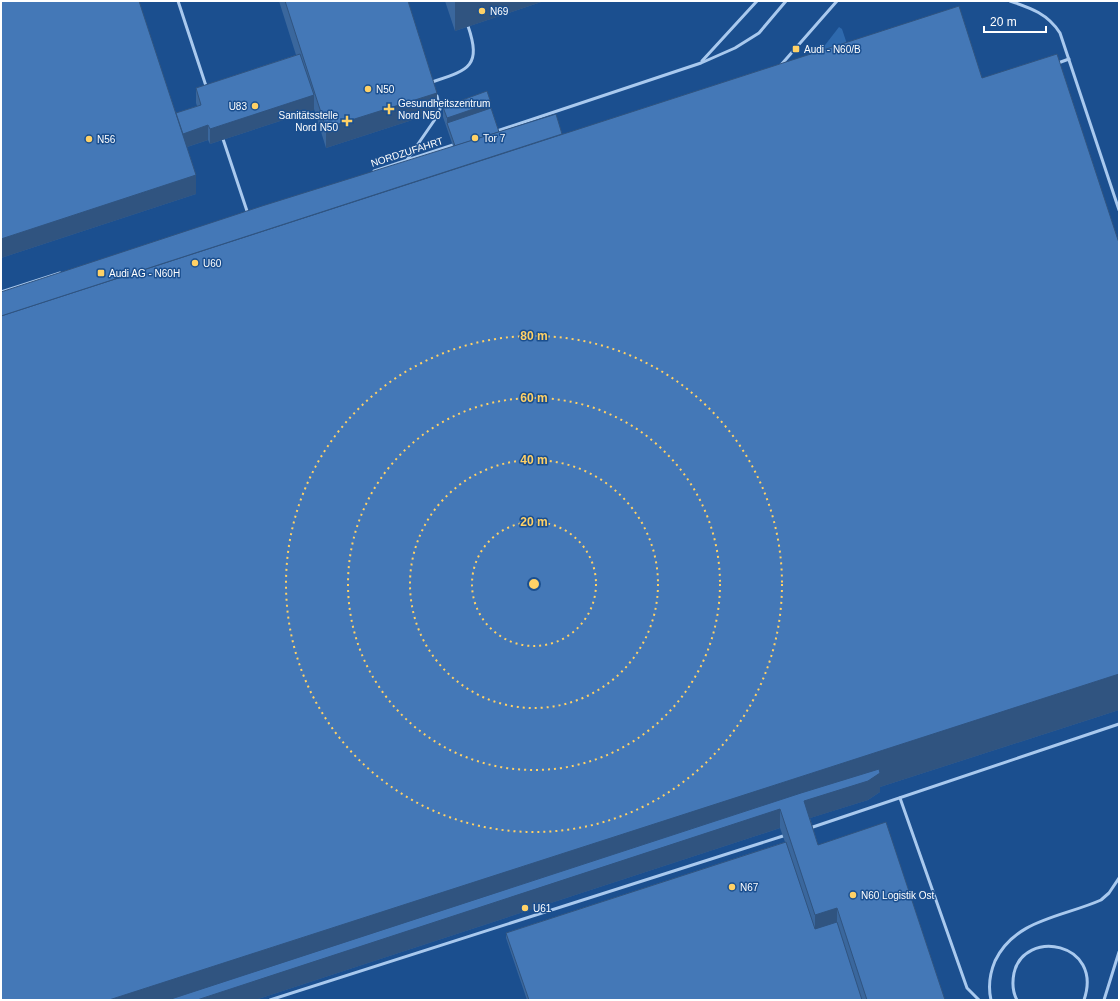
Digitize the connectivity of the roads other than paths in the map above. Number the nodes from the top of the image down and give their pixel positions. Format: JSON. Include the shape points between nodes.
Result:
{"nodes":[{"id":1,"x":178,"y":1,"type":"edge"},
{"id":2,"x":757,"y":1,"type":"edge"},
{"id":3,"x":786,"y":1,"type":"edge"},
{"id":4,"x":837,"y":1,"type":"edge"},
{"id":5,"x":1010,"y":1,"type":"edge"},
{"id":6,"x":468,"y":26,"type":"dead end"},
{"id":7,"x":1069,"y":59,"type":"junction"},
{"id":8,"x":701,"y":63,"type":"junction"},
{"id":9,"x":1054,"y":64,"type":"edge"},
{"id":10,"x":777,"y":69,"type":"edge"},
{"id":11,"x":430,"y":74,"type":"edge"},
{"id":12,"x":432,"y":82,"type":"junction"},
{"id":13,"x":434,"y":87,"type":"edge"},
{"id":14,"x":208,"y":92,"type":"edge"},
{"id":15,"x":435,"y":92,"type":"edge"},
{"id":16,"x":220,"y":130,"type":"edge"},
{"id":17,"x":497,"y":131,"type":"edge"},
{"id":18,"x":453,"y":145,"type":"edge"},
{"id":19,"x":407,"y":160,"type":"junction"},
{"id":20,"x":370,"y":173,"type":"edge"},
{"id":21,"x":255,"y":210,"type":"edge"},
{"id":22,"x":1119,"y":210,"type":"edge"},
{"id":23,"x":248,"y":212,"type":"junction"},
{"id":24,"x":240,"y":215,"type":"edge"},
{"id":25,"x":251,"y":217,"type":"edge"},
{"id":26,"x":66,"y":271,"type":"edge"},
{"id":27,"x":1,"y":292,"type":"edge"},
{"id":28,"x":1119,"y":724,"type":"edge"},
{"id":29,"x":900,"y":798,"type":"junction"},
{"id":30,"x":807,"y":829,"type":"edge"},
{"id":31,"x":783,"y":836,"type":"edge"},
{"id":32,"x":1119,"y":878,"type":"edge"},
{"id":33,"x":1119,"y":952,"type":"edge"},
{"id":34,"x":270,"y":1000,"type":"edge"},
{"id":35,"x":979,"y":1000,"type":"edge"},
{"id":36,"x":991,"y":1000,"type":"edge"},
{"id":37,"x":1017,"y":1000,"type":"edge"},
{"id":38,"x":1084,"y":1000,"type":"edge"},
{"id":39,"x":1104,"y":1000,"type":"edge"}],
"edges":[{"from":1,"to":14,"type":"lane"},
{"from":2,"to":8,"type":"lane"},
{"from":3,"to":8,"type":"lane","via":[[759,33],[735,48]]},
{"from":4,"to":10,"type":"lane"},
{"from":5,"to":7,"type":"lane","via":[[1033,9],[1054,24]]},
{"from":6,"to":12,"type":"lane","via":[[475,52],[468,66],[462,71]]},
{"from":7,"to":9,"type":"lane"},
{"from":7,"to":22,"type":"lane"},
{"from":8,"to":17,"type":"lane"},
{"from":11,"to":12,"type":"lane"},
{"from":12,"to":13,"type":"lane"},
{"from":15,"to":19,"type":"lane","via":[[440,109],[438,115]]},
{"from":16,"to":23,"type":"lane"},
{"from":18,"to":19,"type":"lane","name":"NORDZUFAHRT"},
{"from":19,"to":20,"type":"lane","name":"NORDZUFAHRT"},
{"from":21,"to":23,"type":"lane"},
{"from":23,"to":24,"type":"lane"},
{"from":23,"to":25,"type":"lane"},
{"from":26,"to":27,"type":"lane"},
{"from":28,"to":29,"type":"lane"},
{"from":29,"to":30,"type":"lane"},
{"from":29,"to":35,"type":"lane","via":[[967,988]]},
{"from":31,"to":34,"type":"lane"},
{"from":32,"to":36,"type":"lane","via":[[1109,894],[1101,900],[1039,922],[1011,937],[993,966],[990,980]]},
{"from":33,"to":39,"type":"lane"},
{"from":37,"to":38,"type":"lane","via":[[1012,982],[1015,970],[1021,959],[1030,951],[1042,946],[1066,949],[1084,966],[1088,978]]}]}
